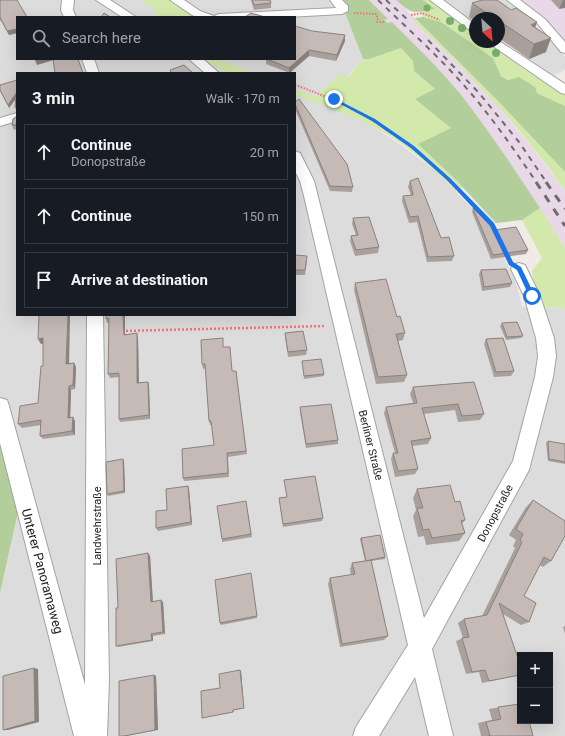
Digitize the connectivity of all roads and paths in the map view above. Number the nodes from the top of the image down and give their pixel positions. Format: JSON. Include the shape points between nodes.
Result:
{"nodes":[{"id":1,"x":68,"y":0,"type":"edge"},
{"id":2,"x":102,"y":0,"type":"edge"},
{"id":3,"x":176,"y":0,"type":"edge"},
{"id":4,"x":336,"y":0,"type":"edge"},
{"id":5,"x":436,"y":0,"type":"edge"},
{"id":6,"x":513,"y":0,"type":"edge"},
{"id":7,"x":342,"y":11,"type":"junction"},
{"id":8,"x":70,"y":16,"type":"edge"},
{"id":9,"x":128,"y":16,"type":"edge"},
{"id":10,"x":206,"y":16,"type":"edge"},
{"id":11,"x":240,"y":16,"type":"edge"},
{"id":12,"x":386,"y":22,"type":"dead end"},
{"id":13,"x":469,"y":25,"type":"edge"},
{"id":14,"x":502,"y":48,"type":"edge"},
{"id":15,"x":565,"y":49,"type":"edge"},
{"id":16,"x":88,"y":60,"type":"edge"},
{"id":17,"x":196,"y":60,"type":"edge"},
{"id":18,"x":93,"y":72,"type":"edge"},
{"id":19,"x":212,"y":72,"type":"edge"},
{"id":20,"x":296,"y":85,"type":"edge"},
{"id":21,"x":565,"y":90,"type":"edge"},
{"id":22,"x":16,"y":117,"type":"edge"},
{"id":23,"x":0,"y":122,"type":"edge"},
{"id":24,"x":296,"y":158,"type":"edge"},
{"id":25,"x":499,"y":238,"type":"edge"},
{"id":26,"x":519,"y":269,"type":"dead end"},
{"id":27,"x":95,"y":324,"type":"edge"},
{"id":28,"x":342,"y":326,"type":"junction"},
{"id":29,"x":0,"y":406,"type":"edge"},
{"id":30,"x":420,"y":647,"type":"junction"},
{"id":31,"x":86,"y":736,"type":"edge"},
{"id":32,"x":95,"y":736,"type":"edge"},
{"id":33,"x":365,"y":736,"type":"edge"},
{"id":34,"x":441,"y":736,"type":"edge"}],
"edges":[{"from":1,"to":8,"type":"street"},
{"from":2,"to":9,"type":"street"},
{"from":3,"to":10,"type":"street"},
{"from":4,"to":7,"type":"street","via":[[342,6]]},
{"from":5,"to":13,"type":"street"},
{"from":6,"to":15,"type":"street","via":[[541,21]]},
{"from":7,"to":11,"type":"street"},
{"from":7,"to":12,"type":"path","via":[[376,14],[376,22]]},
{"from":14,"to":21,"type":"street"},
{"from":16,"to":18,"type":"street"},
{"from":17,"to":19,"type":"street"},
{"from":20,"to":25,"type":"path","via":[[334,99],[374,120],[412,147],[450,180],[492,225]]},
{"from":22,"to":23,"type":"street"},
{"from":24,"to":28,"type":"street","name":"Berliner Straße","via":[[312,196]]},
{"from":26,"to":30,"type":"street","name":"Donopstraße","via":[[534,303],[545,338],[547,356],[524,456]]},
{"from":27,"to":28,"type":"path"},
{"from":27,"to":32,"type":"street","name":"Landwehrstraße","via":[[98,680]]},
{"from":28,"to":30,"type":"street","name":"Berliner Straße"},
{"from":29,"to":31,"type":"street","name":"Unterer Panoramaweg"},
{"from":30,"to":33,"type":"street","name":"Donopstraße"},
{"from":30,"to":34,"type":"street","name":"Berliner Straße"}]}
